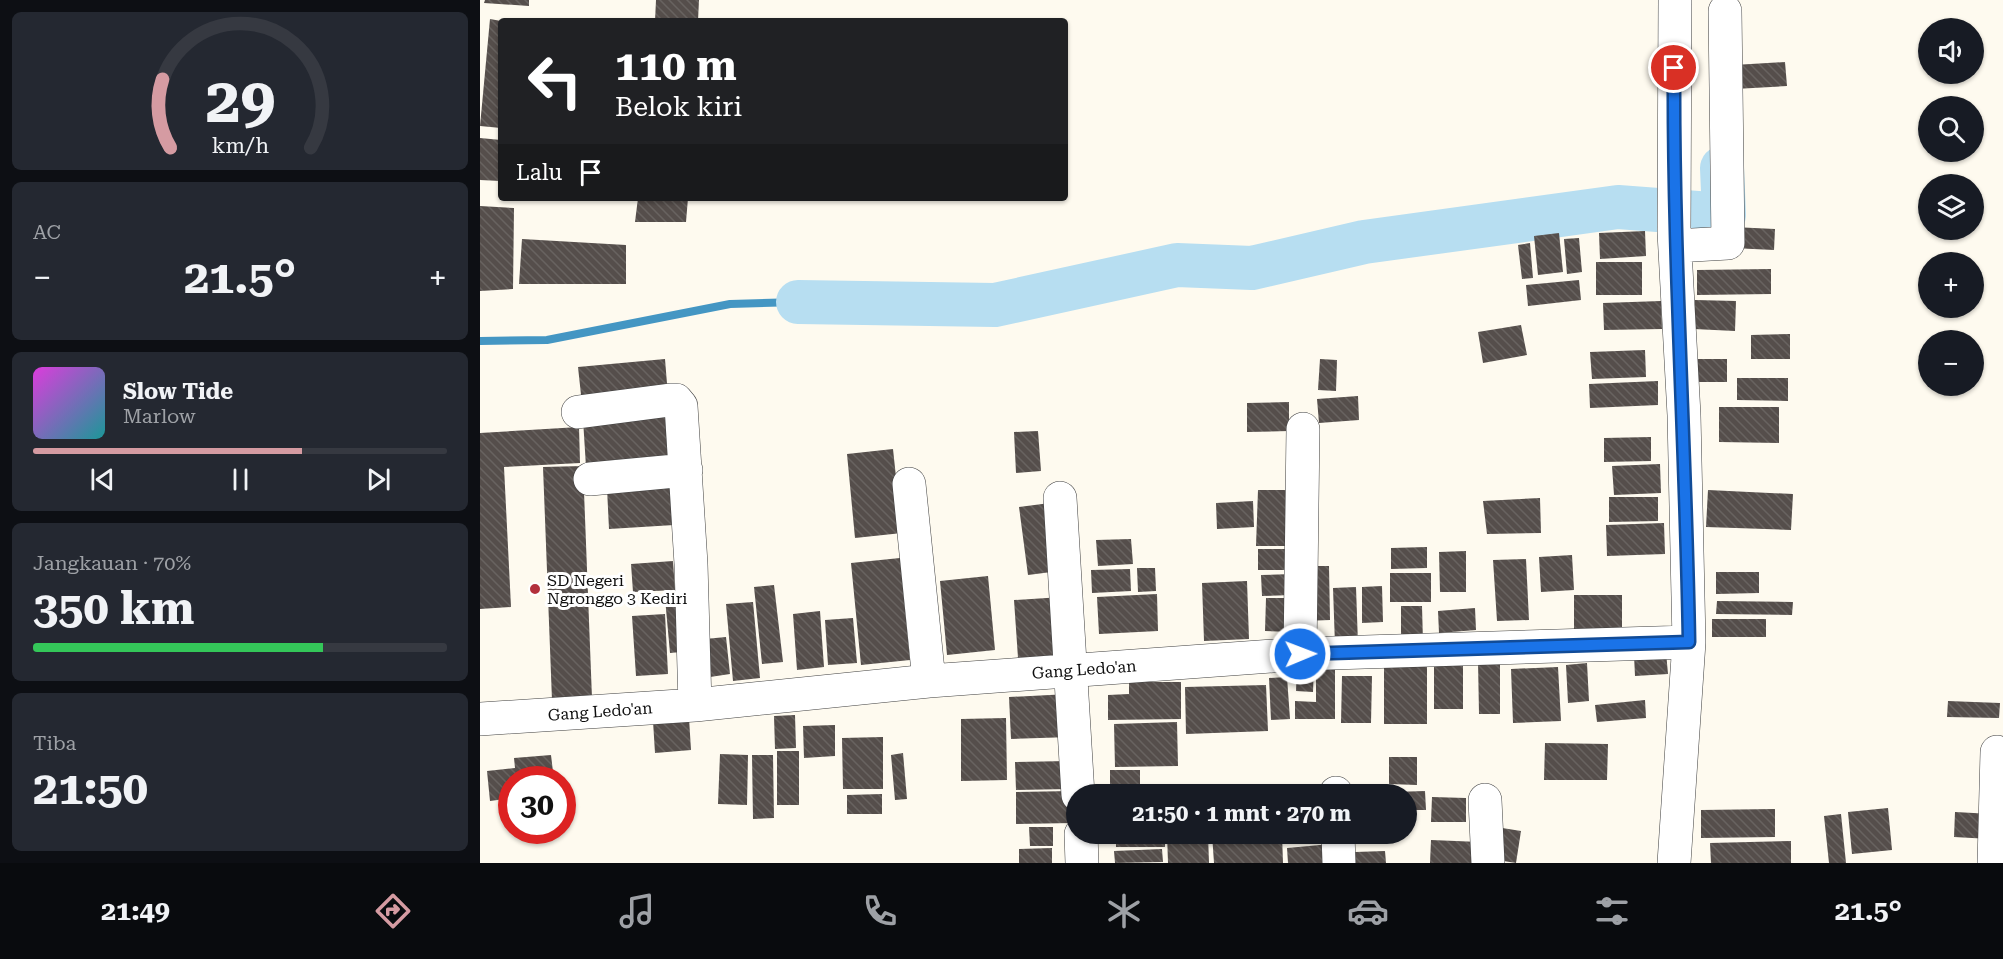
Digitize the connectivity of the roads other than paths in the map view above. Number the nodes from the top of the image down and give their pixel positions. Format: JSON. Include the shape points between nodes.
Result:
{"nodes":[{"id":1,"x":1675,"y":0,"type":"edge"},
{"id":2,"x":1725,"y":11,"type":"dead end"},
{"id":3,"x":1675,"y":239,"type":"junction"},
{"id":4,"x":578,"y":412,"type":"dead end"},
{"id":5,"x":1304,"y":429,"type":"dead end"},
{"id":6,"x":686,"y":470,"type":"junction"},
{"id":7,"x":590,"y":479,"type":"dead end"},
{"id":8,"x":909,"y":484,"type":"dead end"},
{"id":9,"x":1060,"y":498,"type":"dead end"},
{"id":10,"x":1689,"y":642,"type":"junction"},
{"id":11,"x":1300,"y":654,"type":"junction"},
{"id":12,"x":1071,"y":670,"type":"junction"},
{"id":13,"x":929,"y":681,"type":"junction"},
{"id":14,"x":695,"y":705,"type":"junction"},
{"id":15,"x":480,"y":715,"type":"edge"},
{"id":16,"x":1997,"y":752,"type":"dead end"},
{"id":17,"x":1077,"y":784,"type":"edge"},
{"id":18,"x":1485,"y":800,"type":"dead end"},
{"id":19,"x":1081,"y":844,"type":"edge"},
{"id":20,"x":1338,"y":844,"type":"edge"},
{"id":21,"x":1082,"y":863,"type":"edge"},
{"id":22,"x":1339,"y":863,"type":"edge"},
{"id":23,"x":1488,"y":863,"type":"edge"},
{"id":24,"x":1674,"y":863,"type":"edge"},
{"id":25,"x":1994,"y":863,"type":"edge"}],
"edges":[{"from":1,"to":3,"type":"street"},
{"from":2,"to":3,"type":"street","via":[[1728,243]]},
{"from":3,"to":10,"type":"street"},
{"from":4,"to":6,"type":"street","via":[[676,400],[682,412]]},
{"from":5,"to":11,"type":"street"},
{"from":6,"to":7,"type":"street"},
{"from":6,"to":14,"type":"street"},
{"from":8,"to":13,"type":"street"},
{"from":9,"to":12,"type":"street"},
{"from":10,"to":11,"type":"street","name":"Gang Ledo'an"},
{"from":10,"to":24,"type":"street"},
{"from":11,"to":12,"type":"street","name":"Gang Ledo'an"},
{"from":12,"to":13,"type":"street","name":"Gang Ledo'an"},
{"from":12,"to":17,"type":"street"},
{"from":13,"to":14,"type":"street","name":"Gang Ledo'an"},
{"from":14,"to":15,"type":"street","name":"Gang Ledo'an"},
{"from":16,"to":25,"type":"street"},
{"from":18,"to":23,"type":"street"},
{"from":19,"to":21,"type":"street"},
{"from":20,"to":22,"type":"street"}]}
